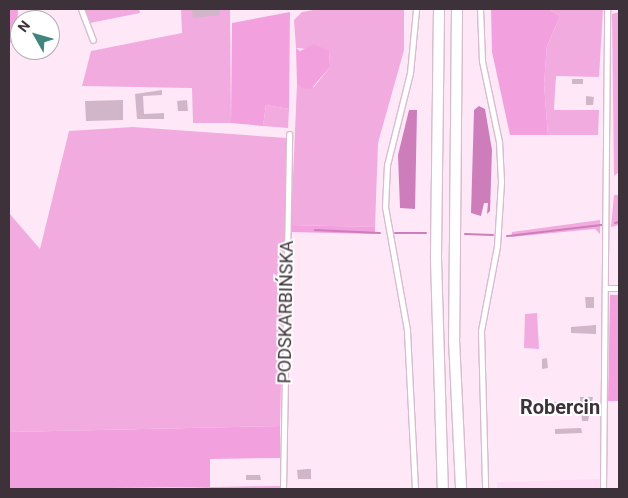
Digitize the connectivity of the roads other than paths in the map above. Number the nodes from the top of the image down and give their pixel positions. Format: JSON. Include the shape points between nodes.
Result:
{"nodes":[{"id":1,"x":81,"y":9,"type":"edge"},
{"id":2,"x":416,"y":9,"type":"edge"},
{"id":3,"x":439,"y":9,"type":"edge"},
{"id":4,"x":457,"y":9,"type":"edge"},
{"id":5,"x":480,"y":9,"type":"edge"},
{"id":6,"x":607,"y":9,"type":"edge"},
{"id":7,"x":93,"y":40,"type":"dead end"},
{"id":8,"x":289,"y":134,"type":"dead end"},
{"id":9,"x":608,"y":288,"type":"junction"},
{"id":10,"x":619,"y":288,"type":"edge"},
{"id":11,"x":283,"y":489,"type":"edge"},
{"id":12,"x":415,"y":489,"type":"edge"},
{"id":13,"x":443,"y":489,"type":"edge"},
{"id":14,"x":461,"y":489,"type":"edge"},
{"id":15,"x":485,"y":489,"type":"edge"},
{"id":16,"x":603,"y":489,"type":"edge"}],
"edges":[{"from":1,"to":7,"type":"street"},
{"from":2,"to":12,"type":"street","via":[[410,73],[390,145],[385,207],[407,330]]},
{"from":3,"to":13,"type":"highway","via":[[436,259]]},
{"from":4,"to":14,"type":"highway","via":[[454,339]]},
{"from":5,"to":15,"type":"street","via":[[480,47],[499,142],[501,182],[497,246],[481,331]]},
{"from":6,"to":9,"type":"street"},
{"from":8,"to":11,"type":"street","name":"PODSKARBIŃSKA"},
{"from":9,"to":10,"type":"street"},
{"from":9,"to":16,"type":"street","via":[[604,298]]}]}
